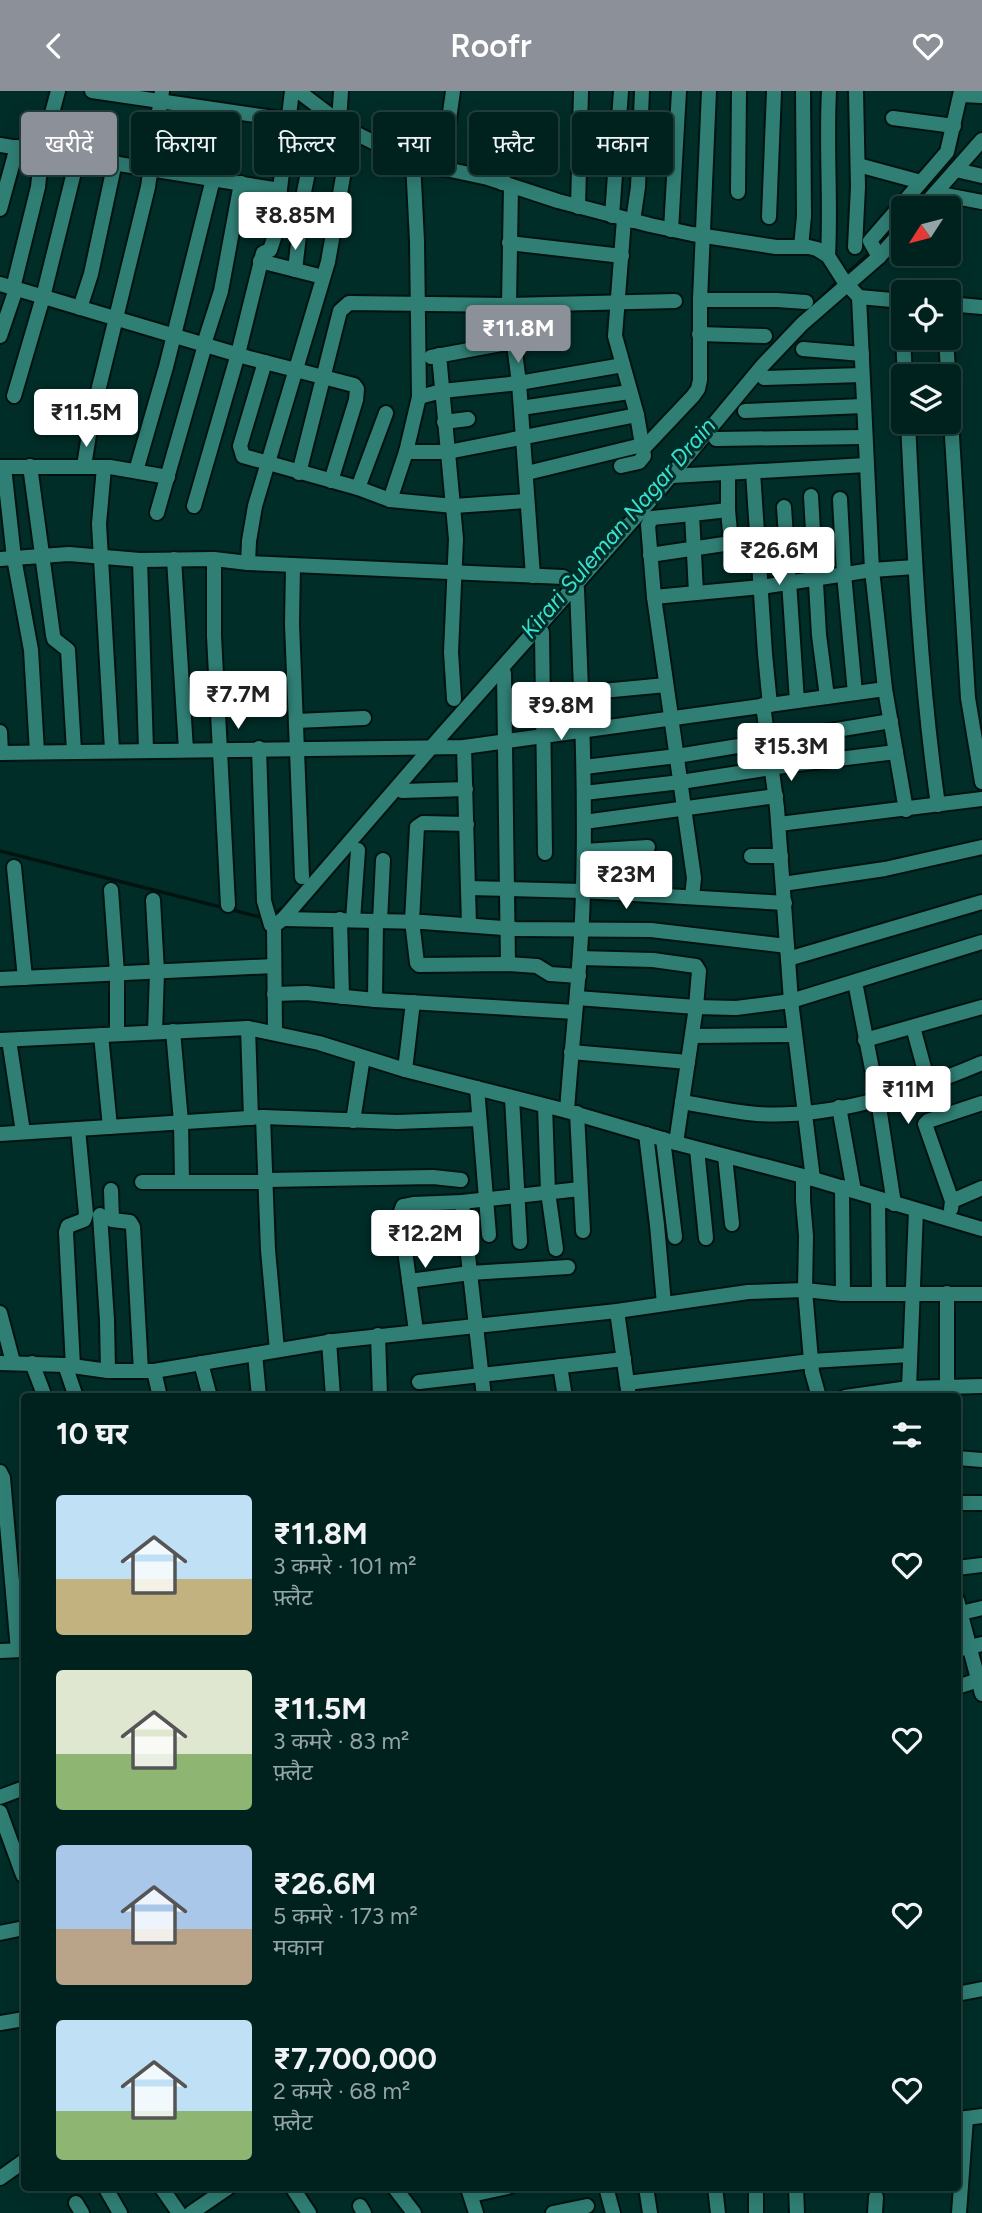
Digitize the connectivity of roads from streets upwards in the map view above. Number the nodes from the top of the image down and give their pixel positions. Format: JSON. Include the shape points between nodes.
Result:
{"nodes":[{"id":1,"x":58,"y":91,"type":"edge"},
{"id":2,"x":92,"y":91,"type":"edge"},
{"id":3,"x":292,"y":91,"type":"edge"},
{"id":4,"x":298,"y":91,"type":"edge"},
{"id":5,"x":341,"y":91,"type":"edge"},
{"id":6,"x":453,"y":91,"type":"edge"},
{"id":7,"x":581,"y":91,"type":"edge"},
{"id":8,"x":621,"y":91,"type":"edge"},
{"id":9,"x":642,"y":91,"type":"edge"},
{"id":10,"x":679,"y":91,"type":"edge"},
{"id":11,"x":709,"y":91,"type":"edge"},
{"id":12,"x":739,"y":91,"type":"edge"},
{"id":13,"x":774,"y":91,"type":"edge"},
{"id":14,"x":803,"y":91,"type":"edge"},
{"id":15,"x":829,"y":91,"type":"edge"},
{"id":16,"x":856,"y":91,"type":"edge"},
{"id":17,"x":961,"y":93,"type":"edge"},
{"id":18,"x":982,"y":96,"type":"edge"},
{"id":19,"x":162,"y":97,"type":"edge"},
{"id":20,"x":321,"y":109,"type":"junction"},
{"id":21,"x":53,"y":112,"type":"edge"},
{"id":22,"x":290,"y":112,"type":"edge"},
{"id":23,"x":326,"y":112,"type":"edge"},
{"id":24,"x":340,"y":112,"type":"edge"},
{"id":25,"x":450,"y":112,"type":"edge"},
{"id":26,"x":254,"y":114,"type":"edge"},
{"id":27,"x":893,"y":118,"type":"dead end"},
{"id":28,"x":954,"y":126,"type":"junction"},
{"id":29,"x":982,"y":140,"type":"edge"},
{"id":30,"x":0,"y":145,"type":"edge"},
{"id":31,"x":17,"y":147,"type":"junction"},
{"id":32,"x":21,"y":147,"type":"edge"},
{"id":33,"x":975,"y":156,"type":"edge"},
{"id":34,"x":858,"y":165,"type":"junction"},
{"id":35,"x":956,"y":170,"type":"junction"},
{"id":36,"x":455,"y":172,"type":"edge"},
{"id":37,"x":40,"y":175,"type":"edge"},
{"id":38,"x":73,"y":175,"type":"edge"},
{"id":39,"x":112,"y":175,"type":"edge"},
{"id":40,"x":149,"y":175,"type":"edge"},
{"id":41,"x":192,"y":175,"type":"edge"},
{"id":42,"x":282,"y":175,"type":"edge"},
{"id":43,"x":343,"y":175,"type":"edge"},
{"id":44,"x":414,"y":175,"type":"edge"},
{"id":45,"x":507,"y":175,"type":"edge"},
{"id":46,"x":982,"y":176,"type":"edge"},
{"id":47,"x":213,"y":179,"type":"junction"},
{"id":48,"x":921,"y":182,"type":"junction"},
{"id":49,"x":241,"y":183,"type":"junction"},
{"id":50,"x":507,"y":185,"type":"junction"},
{"id":51,"x":280,"y":190,"type":"junction"},
{"id":52,"x":738,"y":193,"type":"dead end"},
{"id":53,"x":935,"y":193,"type":"junction"},
{"id":54,"x":932,"y":196,"type":"edge"},
{"id":55,"x":982,"y":202,"type":"edge"},
{"id":56,"x":578,"y":207,"type":"junction"},
{"id":57,"x":0,"y":209,"type":"edge"},
{"id":58,"x":769,"y":217,"type":"dead end"},
{"id":59,"x":623,"y":219,"type":"junction"},
{"id":60,"x":671,"y":230,"type":"junction"},
{"id":61,"x":704,"y":236,"type":"junction"},
{"id":62,"x":891,"y":239,"type":"edge"},
{"id":63,"x":509,"y":243,"type":"junction"},
{"id":64,"x":801,"y":247,"type":"junction"},
{"id":65,"x":855,"y":247,"type":"dead end"},
{"id":66,"x":875,"y":251,"type":"junction"},
{"id":67,"x":622,"y":256,"type":"junction"},
{"id":68,"x":828,"y":257,"type":"junction"},
{"id":69,"x":260,"y":261,"type":"junction"},
{"id":70,"x":295,"y":270,"type":"junction"},
{"id":71,"x":323,"y":277,"type":"junction"},
{"id":72,"x":843,"y":279,"type":"junction"},
{"id":73,"x":10,"y":287,"type":"edge"},
{"id":74,"x":43,"y":297,"type":"junction"},
{"id":75,"x":859,"y":297,"type":"junction"},
{"id":76,"x":700,"y":300,"type":"junction"},
{"id":77,"x":891,"y":300,"type":"edge"},
{"id":78,"x":675,"y":301,"type":"dead end"},
{"id":79,"x":806,"y":302,"type":"dead end"},
{"id":80,"x":417,"y":304,"type":"junction"},
{"id":81,"x":616,"y":304,"type":"junction"},
{"id":82,"x":509,"y":305,"type":"junction"},
{"id":83,"x":961,"y":305,"type":"edge"},
{"id":84,"x":982,"y":307,"type":"edge"},
{"id":85,"x":80,"y":308,"type":"junction"},
{"id":86,"x":116,"y":319,"type":"junction"},
{"id":87,"x":699,"y":334,"type":"junction"},
{"id":88,"x":0,"y":336,"type":"edge"},
{"id":89,"x":174,"y":336,"type":"junction"},
{"id":90,"x":765,"y":336,"type":"dead end"},
{"id":91,"x":512,"y":342,"type":"junction"},
{"id":92,"x":205,"y":345,"type":"junction"},
{"id":93,"x":803,"y":349,"type":"dead end"},
{"id":94,"x":947,"y":350,"type":"edge"},
{"id":95,"x":238,"y":354,"type":"junction"},
{"id":96,"x":862,"y":354,"type":"junction"},
{"id":97,"x":439,"y":355,"type":"junction"},
{"id":98,"x":418,"y":359,"type":"junction"},
{"id":99,"x":265,"y":362,"type":"junction"},
{"id":100,"x":623,"y":365,"type":"junction"},
{"id":101,"x":297,"y":370,"type":"junction"},
{"id":102,"x":862,"y":375,"type":"junction"},
{"id":103,"x":323,"y":377,"type":"junction"},
{"id":104,"x":764,"y":378,"type":"dead end"},
{"id":105,"x":519,"y":383,"type":"junction"},
{"id":106,"x":442,"y":391,"type":"junction"},
{"id":107,"x":629,"y":392,"type":"junction"},
{"id":108,"x":14,"y":396,"type":"dead end"},
{"id":109,"x":419,"y":397,"type":"junction"},
{"id":110,"x":863,"y":406,"type":"junction"},
{"id":111,"x":521,"y":408,"type":"junction"},
{"id":112,"x":746,"y":411,"type":"dead end"},
{"id":113,"x":386,"y":412,"type":"dead end"},
{"id":114,"x":637,"y":415,"type":"junction"},
{"id":115,"x":468,"y":419,"type":"dead end"},
{"id":116,"x":444,"y":422,"type":"junction"},
{"id":117,"x":909,"y":434,"type":"edge"},
{"id":118,"x":864,"y":437,"type":"junction"},
{"id":119,"x":523,"y":438,"type":"junction"},
{"id":120,"x":716,"y":439,"type":"dead end"},
{"id":121,"x":642,"y":447,"type":"junction"},
{"id":122,"x":406,"y":452,"type":"junction"},
{"id":123,"x":448,"y":452,"type":"junction"},
{"id":124,"x":268,"y":463,"type":"junction"},
{"id":125,"x":866,"y":465,"type":"junction"},
{"id":126,"x":30,"y":466,"type":"junction"},
{"id":127,"x":84,"y":466,"type":"junction"},
{"id":128,"x":621,"y":466,"type":"dead end"},
{"id":129,"x":2,"y":467,"type":"edge"},
{"id":130,"x":104,"y":467,"type":"junction"},
{"id":131,"x":136,"y":471,"type":"junction"},
{"id":132,"x":753,"y":472,"type":"junction"},
{"id":133,"x":299,"y":473,"type":"junction"},
{"id":134,"x":527,"y":473,"type":"junction"},
{"id":135,"x":728,"y":474,"type":"junction"},
{"id":136,"x":672,"y":476,"type":"junction"},
{"id":137,"x":168,"y":477,"type":"junction"},
{"id":138,"x":331,"y":481,"type":"junction"},
{"id":139,"x":358,"y":488,"type":"junction"},
{"id":140,"x":811,"y":496,"type":"dead end"},
{"id":141,"x":841,"y":499,"type":"dead end"},
{"id":142,"x":390,"y":501,"type":"junction"},
{"id":143,"x":526,"y":501,"type":"junction"},
{"id":144,"x":194,"y":506,"type":"dead end"},
{"id":145,"x":454,"y":506,"type":"junction"},
{"id":146,"x":784,"y":507,"type":"dead end"},
{"id":147,"x":728,"y":509,"type":"junction"},
{"id":148,"x":157,"y":513,"type":"dead end"},
{"id":149,"x":692,"y":514,"type":"junction"},
{"id":150,"x":758,"y":539,"type":"junction"},
{"id":151,"x":731,"y":543,"type":"junction"},
{"id":152,"x":694,"y":549,"type":"junction"},
{"id":153,"x":650,"y":555,"type":"junction"},
{"id":154,"x":44,"y":556,"type":"junction"},
{"id":155,"x":101,"y":557,"type":"junction"},
{"id":156,"x":7,"y":559,"type":"edge"},
{"id":157,"x":174,"y":559,"type":"junction"},
{"id":158,"x":214,"y":559,"type":"junction"},
{"id":159,"x":140,"y":560,"type":"junction"},
{"id":160,"x":248,"y":563,"type":"junction"},
{"id":161,"x":293,"y":565,"type":"junction"},
{"id":162,"x":915,"y":567,"type":"junction"},
{"id":163,"x":872,"y":570,"type":"junction"},
{"id":164,"x":455,"y":573,"type":"junction"},
{"id":165,"x":844,"y":575,"type":"junction"},
{"id":166,"x":533,"y":576,"type":"junction"},
{"id":167,"x":817,"y":579,"type":"junction"},
{"id":168,"x":573,"y":583,"type":"junction"},
{"id":169,"x":789,"y":583,"type":"junction"},
{"id":170,"x":761,"y":587,"type":"junction"},
{"id":171,"x":696,"y":593,"type":"junction"},
{"id":172,"x":654,"y":597,"type":"junction"},
{"id":173,"x":542,"y":632,"type":"dead end"},
{"id":174,"x":504,"y":674,"type":"dead end"},
{"id":175,"x":666,"y":685,"type":"junction"},
{"id":176,"x":886,"y":688,"type":"junction"},
{"id":177,"x":581,"y":693,"type":"junction"},
{"id":178,"x":855,"y":693,"type":"junction"},
{"id":179,"x":827,"y":697,"type":"junction"},
{"id":180,"x":454,"y":699,"type":"dead end"},
{"id":181,"x":797,"y":701,"type":"junction"},
{"id":182,"x":767,"y":705,"type":"junction"},
{"id":183,"x":364,"y":718,"type":"dead end"},
{"id":184,"x":671,"y":718,"type":"junction"},
{"id":185,"x":296,"y":721,"type":"junction"},
{"id":186,"x":891,"y":721,"type":"junction"},
{"id":187,"x":977,"y":721,"type":"edge"},
{"id":188,"x":582,"y":730,"type":"junction"},
{"id":189,"x":0,"y":732,"type":"edge"},
{"id":190,"x":543,"y":737,"type":"junction"},
{"id":191,"x":505,"y":740,"type":"junction"},
{"id":192,"x":768,"y":741,"type":"junction"},
{"id":193,"x":424,"y":747,"type":"junction"},
{"id":194,"x":464,"y":747,"type":"junction"},
{"id":195,"x":259,"y":748,"type":"junction"},
{"id":196,"x":298,"y":748,"type":"junction"},
{"id":197,"x":222,"y":749,"type":"junction"},
{"id":198,"x":112,"y":750,"type":"junction"},
{"id":199,"x":146,"y":750,"type":"junction"},
{"id":200,"x":186,"y":750,"type":"junction"},
{"id":201,"x":74,"y":751,"type":"junction"},
{"id":202,"x":37,"y":752,"type":"junction"},
{"id":203,"x":896,"y":752,"type":"junction"},
{"id":204,"x":1,"y":753,"type":"edge"},
{"id":205,"x":677,"y":757,"type":"junction"},
{"id":206,"x":981,"y":766,"type":"edge"},
{"id":207,"x":584,"y":767,"type":"junction"},
{"id":208,"x":772,"y":769,"type":"junction"},
{"id":209,"x":681,"y":782,"type":"junction"},
{"id":210,"x":982,"y":782,"type":"edge"},
{"id":211,"x":466,"y":789,"type":"junction"},
{"id":212,"x":402,"y":791,"type":"dead end"},
{"id":213,"x":584,"y":793,"type":"junction"},
{"id":214,"x":776,"y":796,"type":"junction"},
{"id":215,"x":982,"y":799,"type":"edge"},
{"id":216,"x":938,"y":805,"type":"junction"},
{"id":217,"x":685,"y":807,"type":"junction"},
{"id":218,"x":906,"y":810,"type":"junction"},
{"id":219,"x":584,"y":822,"type":"junction"},
{"id":220,"x":467,"y":824,"type":"junction"},
{"id":221,"x":779,"y":824,"type":"junction"},
{"id":222,"x":648,"y":847,"type":"dead end"},
{"id":223,"x":982,"y":847,"type":"edge"},
{"id":224,"x":358,"y":850,"type":"dead end"},
{"id":225,"x":584,"y":851,"type":"junction"},
{"id":226,"x":545,"y":853,"type":"dead end"},
{"id":227,"x":751,"y":856,"type":"dead end"},
{"id":228,"x":781,"y":856,"type":"junction"},
{"id":229,"x":383,"y":860,"type":"dead end"},
{"id":230,"x":14,"y":867,"type":"dead end"},
{"id":231,"x":302,"y":877,"type":"dead end"},
{"id":232,"x":783,"y":884,"type":"junction"},
{"id":233,"x":468,"y":888,"type":"junction"},
{"id":234,"x":111,"y":890,"type":"dead end"},
{"id":235,"x":507,"y":890,"type":"junction"},
{"id":236,"x":583,"y":891,"type":"junction"},
{"id":237,"x":692,"y":897,"type":"junction"},
{"id":238,"x":153,"y":900,"type":"dead end"},
{"id":239,"x":982,"y":902,"type":"edge"},
{"id":240,"x":785,"y":903,"type":"junction"},
{"id":241,"x":228,"y":905,"type":"dead end"},
{"id":242,"x":272,"y":919,"type":"junction"},
{"id":243,"x":347,"y":919,"type":"junction"},
{"id":244,"x":378,"y":921,"type":"junction"},
{"id":245,"x":412,"y":922,"type":"junction"},
{"id":246,"x":469,"y":925,"type":"junction"},
{"id":247,"x":507,"y":928,"type":"junction"},
{"id":248,"x":580,"y":929,"type":"junction"},
{"id":249,"x":982,"y":942,"type":"edge"},
{"id":250,"x":788,"y":953,"type":"junction"},
{"id":251,"x":580,"y":958,"type":"junction"},
{"id":252,"x":509,"y":964,"type":"junction"},
{"id":253,"x":274,"y":966,"type":"junction"},
{"id":254,"x":157,"y":972,"type":"junction"},
{"id":255,"x":117,"y":973,"type":"junction"},
{"id":256,"x":579,"y":976,"type":"junction"},
{"id":257,"x":25,"y":978,"type":"junction"},
{"id":258,"x":0,"y":979,"type":"edge"},
{"id":259,"x":855,"y":982,"type":"junction"},
{"id":260,"x":274,"y":994,"type":"junction"},
{"id":261,"x":342,"y":997,"type":"junction"},
{"id":262,"x":375,"y":1000,"type":"junction"},
{"id":263,"x":791,"y":1001,"type":"junction"},
{"id":264,"x":413,"y":1002,"type":"junction"},
{"id":265,"x":576,"y":1005,"type":"junction"},
{"id":266,"x":696,"y":1007,"type":"junction"},
{"id":267,"x":982,"y":1007,"type":"edge"},
{"id":268,"x":913,"y":1027,"type":"junction"},
{"id":269,"x":248,"y":1028,"type":"junction"},
{"id":270,"x":173,"y":1031,"type":"junction"},
{"id":271,"x":155,"y":1032,"type":"junction"},
{"id":272,"x":117,"y":1033,"type":"junction"},
{"id":273,"x":275,"y":1033,"type":"junction"},
{"id":274,"x":794,"y":1034,"type":"junction"},
{"id":275,"x":102,"y":1035,"type":"junction"},
{"id":276,"x":692,"y":1036,"type":"junction"},
{"id":277,"x":5,"y":1040,"type":"edge"},
{"id":278,"x":865,"y":1040,"type":"junction"},
{"id":279,"x":571,"y":1052,"type":"junction"},
{"id":280,"x":363,"y":1056,"type":"junction"},
{"id":281,"x":688,"y":1062,"type":"junction"},
{"id":282,"x":982,"y":1063,"type":"edge"},
{"id":283,"x":405,"y":1070,"type":"junction"},
{"id":284,"x":929,"y":1086,"type":"junction"},
{"id":285,"x":477,"y":1089,"type":"junction"},
{"id":286,"x":512,"y":1098,"type":"junction"},
{"id":287,"x":878,"y":1100,"type":"junction"},
{"id":288,"x":682,"y":1102,"type":"junction"},
{"id":289,"x":982,"y":1103,"type":"edge"},
{"id":290,"x":545,"y":1106,"type":"junction"},
{"id":291,"x":839,"y":1107,"type":"junction"},
{"id":292,"x":572,"y":1112,"type":"junction"},
{"id":293,"x":805,"y":1113,"type":"junction"},
{"id":294,"x":257,"y":1117,"type":"junction"},
{"id":295,"x":479,"y":1119,"type":"junction"},
{"id":296,"x":354,"y":1121,"type":"junction"},
{"id":297,"x":181,"y":1122,"type":"junction"},
{"id":298,"x":110,"y":1127,"type":"junction"},
{"id":299,"x":78,"y":1129,"type":"junction"},
{"id":300,"x":23,"y":1132,"type":"junction"},
{"id":301,"x":0,"y":1134,"type":"edge"},
{"id":302,"x":646,"y":1134,"type":"junction"},
{"id":303,"x":670,"y":1141,"type":"junction"},
{"id":304,"x":697,"y":1149,"type":"junction"},
{"id":305,"x":725,"y":1156,"type":"junction"},
{"id":306,"x":808,"y":1177,"type":"junction"},
{"id":307,"x":461,"y":1180,"type":"dead end"},
{"id":308,"x":267,"y":1181,"type":"junction"},
{"id":309,"x":142,"y":1182,"type":"dead end"},
{"id":310,"x":182,"y":1182,"type":"junction"},
{"id":311,"x":982,"y":1188,"type":"edge"},
{"id":312,"x":580,"y":1189,"type":"junction"},
{"id":313,"x":848,"y":1189,"type":"junction"},
{"id":314,"x":111,"y":1190,"type":"dead end"},
{"id":315,"x":548,"y":1192,"type":"junction"},
{"id":316,"x":517,"y":1194,"type":"junction"},
{"id":317,"x":486,"y":1199,"type":"junction"},
{"id":318,"x":878,"y":1199,"type":"junction"},
{"id":319,"x":952,"y":1201,"type":"junction"},
{"id":320,"x":463,"y":1202,"type":"junction"},
{"id":321,"x":894,"y":1204,"type":"junction"},
{"id":322,"x":916,"y":1210,"type":"junction"},
{"id":323,"x":100,"y":1215,"type":"dead end"},
{"id":324,"x":950,"y":1220,"type":"junction"},
{"id":325,"x":732,"y":1224,"type":"dead end"},
{"id":326,"x":982,"y":1229,"type":"edge"},
{"id":327,"x":583,"y":1231,"type":"dead end"},
{"id":328,"x":489,"y":1235,"type":"dead end"},
{"id":329,"x":675,"y":1237,"type":"dead end"},
{"id":330,"x":706,"y":1238,"type":"dead end"},
{"id":331,"x":520,"y":1242,"type":"dead end"},
{"id":332,"x":556,"y":1249,"type":"dead end"},
{"id":333,"x":568,"y":1267,"type":"dead end"},
{"id":334,"x":470,"y":1273,"type":"junction"},
{"id":335,"x":409,"y":1281,"type":"junction"},
{"id":336,"x":805,"y":1290,"type":"junction"},
{"id":337,"x":912,"y":1293,"type":"junction"},
{"id":338,"x":947,"y":1293,"type":"junction"},
{"id":339,"x":843,"y":1294,"type":"junction"},
{"id":340,"x":879,"y":1294,"type":"junction"},
{"id":341,"x":982,"y":1294,"type":"edge"},
{"id":342,"x":664,"y":1304,"type":"junction"},
{"id":343,"x":617,"y":1311,"type":"junction"},
{"id":344,"x":0,"y":1313,"type":"edge"},
{"id":345,"x":475,"y":1325,"type":"junction"},
{"id":346,"x":416,"y":1331,"type":"junction"},
{"id":347,"x":378,"y":1335,"type":"junction"},
{"id":348,"x":329,"y":1341,"type":"junction"},
{"id":349,"x":277,"y":1350,"type":"junction"},
{"id":350,"x":256,"y":1354,"type":"junction"},
{"id":351,"x":910,"y":1355,"type":"junction"},
{"id":352,"x":624,"y":1359,"type":"junction"},
{"id":353,"x":811,"y":1361,"type":"junction"},
{"id":354,"x":7,"y":1363,"type":"edge"},
{"id":355,"x":32,"y":1363,"type":"junction"},
{"id":356,"x":201,"y":1363,"type":"junction"},
{"id":357,"x":69,"y":1366,"type":"junction"},
{"id":358,"x":560,"y":1366,"type":"junction"},
{"id":359,"x":108,"y":1371,"type":"junction"},
{"id":360,"x":148,"y":1371,"type":"junction"},
{"id":361,"x":481,"y":1375,"type":"junction"},
{"id":362,"x":419,"y":1382,"type":"dead end"},
{"id":363,"x":982,"y":1386,"type":"edge"},
{"id":364,"x":947,"y":1387,"type":"junction"},
{"id":365,"x":909,"y":1388,"type":"junction"},
{"id":366,"x":628,"y":1390,"type":"edge"},
{"id":367,"x":43,"y":1393,"type":"edge"},
{"id":368,"x":75,"y":1393,"type":"edge"},
{"id":369,"x":158,"y":1393,"type":"edge"},
{"id":370,"x":208,"y":1393,"type":"edge"},
{"id":371,"x":259,"y":1393,"type":"edge"},
{"id":372,"x":333,"y":1393,"type":"edge"},
{"id":373,"x":380,"y":1393,"type":"edge"},
{"id":374,"x":483,"y":1393,"type":"edge"},
{"id":375,"x":564,"y":1393,"type":"edge"},
{"id":376,"x":818,"y":1393,"type":"edge"},
{"id":377,"x":873,"y":1393,"type":"edge"},
{"id":378,"x":961,"y":1458,"type":"edge"},
{"id":379,"x":982,"y":1459,"type":"edge"},
{"id":380,"x":0,"y":1472,"type":"edge"},
{"id":381,"x":961,"y":1503,"type":"edge"},
{"id":382,"x":982,"y":1503,"type":"edge"},
{"id":383,"x":982,"y":1565,"type":"edge"},
{"id":384,"x":961,"y":1568,"type":"edge"},
{"id":385,"x":961,"y":1608,"type":"edge"},
{"id":386,"x":982,"y":1608,"type":"edge"},
{"id":387,"x":961,"y":1615,"type":"edge"},
{"id":388,"x":970,"y":1647,"type":"edge"},
{"id":389,"x":21,"y":1650,"type":"edge"},
{"id":390,"x":0,"y":1651,"type":"edge"},
{"id":391,"x":981,"y":1684,"type":"edge"},
{"id":392,"x":961,"y":1686,"type":"edge"},
{"id":393,"x":21,"y":1789,"type":"edge"},
{"id":394,"x":0,"y":1797,"type":"edge"},
{"id":395,"x":0,"y":1812,"type":"edge"},
{"id":396,"x":21,"y":1870,"type":"edge"},
{"id":397,"x":21,"y":1929,"type":"edge"},
{"id":398,"x":0,"y":1933,"type":"edge"},
{"id":399,"x":982,"y":1989,"type":"edge"},
{"id":400,"x":961,"y":1993,"type":"edge"},
{"id":401,"x":21,"y":2020,"type":"edge"},
{"id":402,"x":0,"y":2023,"type":"edge"},
{"id":403,"x":982,"y":2116,"type":"edge"},
{"id":404,"x":962,"y":2119,"type":"edge"},
{"id":405,"x":961,"y":2150,"type":"edge"},
{"id":406,"x":21,"y":2163,"type":"edge"},
{"id":407,"x":0,"y":2178,"type":"edge"},
{"id":408,"x":107,"y":2191,"type":"edge"},
{"id":409,"x":164,"y":2191,"type":"edge"},
{"id":410,"x":223,"y":2191,"type":"edge"},
{"id":411,"x":295,"y":2191,"type":"edge"},
{"id":412,"x":397,"y":2191,"type":"edge"},
{"id":413,"x":469,"y":2191,"type":"edge"},
{"id":414,"x":607,"y":2191,"type":"edge"},
{"id":415,"x":647,"y":2191,"type":"edge"},
{"id":416,"x":715,"y":2191,"type":"edge"},
{"id":417,"x":756,"y":2191,"type":"edge"},
{"id":418,"x":796,"y":2191,"type":"edge"},
{"id":419,"x":960,"y":2191,"type":"edge"},
{"id":420,"x":876,"y":2197,"type":"dead end"},
{"id":421,"x":587,"y":2206,"type":"dead end"},
{"id":422,"x":120,"y":2213,"type":"edge"},
{"id":423,"x":178,"y":2213,"type":"edge"},
{"id":424,"x":191,"y":2213,"type":"edge"},
{"id":425,"x":309,"y":2213,"type":"edge"},
{"id":426,"x":414,"y":2213,"type":"edge"},
{"id":427,"x":476,"y":2213,"type":"edge"},
{"id":428,"x":553,"y":2213,"type":"edge"},
{"id":429,"x":613,"y":2213,"type":"edge"},
{"id":430,"x":650,"y":2213,"type":"edge"},
{"id":431,"x":718,"y":2213,"type":"edge"},
{"id":432,"x":756,"y":2213,"type":"edge"},
{"id":433,"x":797,"y":2213,"type":"edge"},
{"id":434,"x":875,"y":2213,"type":"edge"},
{"id":435,"x":959,"y":2213,"type":"edge"}],
"edges":[{"from":1,"to":21,"type":"street"},
{"from":2,"to":19,"type":"street"},
{"from":3,"to":22,"type":"street"},
{"from":4,"to":20,"type":"street"},
{"from":5,"to":24,"type":"street"},
{"from":6,"to":25,"type":"street"},
{"from":7,"to":56,"type":"street"},
{"from":8,"to":59,"type":"street"},
{"from":9,"to":59,"type":"street","via":[[638,187]]},
{"from":10,"to":60,"type":"street"},
{"from":11,"to":61,"type":"street"},
{"from":12,"to":52,"type":"street"},
{"from":13,"to":58,"type":"street"},
{"from":14,"to":64,"type":"street"},
{"from":15,"to":68,"type":"street"},
{"from":16,"to":34,"type":"street"},
{"from":17,"to":18,"type":"street"},
{"from":17,"to":28,"type":"street"},
{"from":19,"to":26,"type":"street"},
{"from":20,"to":23,"type":"street"},
{"from":20,"to":70,"type":"street","via":[[304,192]]},
{"from":27,"to":28,"type":"street"},
{"from":28,"to":48,"type":"street","via":[[947,152]]},
{"from":29,"to":33,"type":"street"},
{"from":30,"to":31,"type":"street"},
{"from":31,"to":32,"type":"street"},
{"from":31,"to":57,"type":"street"},
{"from":33,"to":35,"type":"street"},
{"from":34,"to":48,"type":"street"},
{"from":34,"to":65,"type":"street"},
{"from":35,"to":46,"type":"street"},
{"from":35,"to":53,"type":"street"},
{"from":36,"to":50,"type":"street"},
{"from":37,"to":73,"type":"street"},
{"from":38,"to":74,"type":"street"},
{"from":39,"to":85,"type":"street"},
{"from":40,"to":86,"type":"street"},
{"from":41,"to":47,"type":"street"},
{"from":42,"to":51,"type":"street"},
{"from":43,"to":71,"type":"street"},
{"from":44,"to":80,"type":"street"},
{"from":45,"to":50,"type":"street"},
{"from":47,"to":49,"type":"street"},
{"from":47,"to":89,"type":"street"},
{"from":48,"to":66,"type":"street","via":[[870,242]]},
{"from":49,"to":51,"type":"street"},
{"from":49,"to":92,"type":"street","via":[[221,291]]},
{"from":50,"to":56,"type":"street"},
{"from":50,"to":63,"type":"street"},
{"from":51,"to":69,"type":"street","via":[[272,245]]},
{"from":53,"to":54,"type":"street"},
{"from":53,"to":55,"type":"street"},
{"from":56,"to":59,"type":"street"},
{"from":59,"to":60,"type":"street"},
{"from":59,"to":67,"type":"street"},
{"from":60,"to":61,"type":"street"},
{"from":61,"to":64,"type":"street"},
{"from":61,"to":76,"type":"street"},
{"from":62,"to":66,"type":"street"},
{"from":63,"to":67,"type":"street"},
{"from":63,"to":82,"type":"street"},
{"from":64,"to":68,"type":"street","via":[[817,249]]},
{"from":66,"to":72,"type":"street"},
{"from":67,"to":81,"type":"street"},
{"from":68,"to":72,"type":"street"},
{"from":69,"to":70,"type":"street"},
{"from":69,"to":95,"type":"street"},
{"from":70,"to":71,"type":"street"},
{"from":71,"to":101,"type":"street"},
{"from":72,"to":75,"type":"street"},
{"from":72,"to":136,"type":"street","via":[[763,365]]},
{"from":73,"to":74,"type":"street"},
{"from":73,"to":88,"type":"street"},
{"from":74,"to":85,"type":"street"},
{"from":74,"to":108,"type":"street"},
{"from":75,"to":77,"type":"street"},
{"from":75,"to":96,"type":"street"},
{"from":76,"to":79,"type":"street"},
{"from":76,"to":87,"type":"street"},
{"from":78,"to":81,"type":"street"},
{"from":80,"to":82,"type":"street"},
{"from":80,"to":98,"type":"street"},
{"from":80,"to":103,"type":"street","via":[[345,305]]},
{"from":81,"to":82,"type":"street"},
{"from":81,"to":100,"type":"street","via":[[615,336]]},
{"from":82,"to":91,"type":"street"},
{"from":83,"to":84,"type":"street"},
{"from":85,"to":86,"type":"street"},
{"from":86,"to":89,"type":"street"},
{"from":86,"to":127,"type":"street"},
{"from":87,"to":90,"type":"street"},
{"from":87,"to":121,"type":"street","via":[[698,389]]},
{"from":89,"to":92,"type":"street"},
{"from":89,"to":131,"type":"street"},
{"from":91,"to":97,"type":"street"},
{"from":91,"to":105,"type":"street"},
{"from":92,"to":95,"type":"street"},
{"from":92,"to":137,"type":"street"},
{"from":93,"to":96,"type":"street"},
{"from":94,"to":187,"type":"street","via":[[962,623]]},
{"from":95,"to":99,"type":"street"},
{"from":95,"to":144,"type":"street"},
{"from":96,"to":102,"type":"street"},
{"from":97,"to":98,"type":"street"},
{"from":97,"to":106,"type":"street"},
{"from":98,"to":109,"type":"street"},
{"from":99,"to":101,"type":"street"},
{"from":99,"to":124,"type":"street","via":[[240,451]]},
{"from":100,"to":105,"type":"street"},
{"from":100,"to":107,"type":"street"},
{"from":101,"to":103,"type":"street"},
{"from":101,"to":124,"type":"street"},
{"from":102,"to":104,"type":"street"},
{"from":102,"to":110,"type":"street"},
{"from":103,"to":133,"type":"street"},
{"from":103,"to":138,"type":"street","via":[[357,389]]},
{"from":105,"to":106,"type":"street"},
{"from":105,"to":111,"type":"street"},
{"from":106,"to":109,"type":"street"},
{"from":106,"to":116,"type":"street"},
{"from":107,"to":111,"type":"street"},
{"from":107,"to":114,"type":"street"},
{"from":109,"to":122,"type":"street"},
{"from":110,"to":112,"type":"street"},
{"from":110,"to":118,"type":"street"},
{"from":111,"to":119,"type":"street"},
{"from":113,"to":139,"type":"street"},
{"from":114,"to":119,"type":"street"},
{"from":114,"to":121,"type":"street"},
{"from":115,"to":116,"type":"street"},
{"from":116,"to":123,"type":"street"},
{"from":117,"to":162,"type":"street"},
{"from":118,"to":120,"type":"street"},
{"from":118,"to":125,"type":"street"},
{"from":119,"to":123,"type":"street"},
{"from":119,"to":134,"type":"street"},
{"from":121,"to":128,"type":"street","via":[[643,460]]},
{"from":121,"to":134,"type":"street"},
{"from":122,"to":123,"type":"street"},
{"from":122,"to":142,"type":"street"},
{"from":123,"to":145,"type":"street"},
{"from":124,"to":133,"type":"street"},
{"from":124,"to":160,"type":"street","via":[[255,506]]},
{"from":125,"to":132,"type":"street"},
{"from":125,"to":163,"type":"street"},
{"from":126,"to":127,"type":"street"},
{"from":126,"to":129,"type":"street"},
{"from":126,"to":154,"type":"street"},
{"from":127,"to":130,"type":"street"},
{"from":129,"to":156,"type":"street"},
{"from":130,"to":131,"type":"street"},
{"from":130,"to":155,"type":"street"},
{"from":131,"to":137,"type":"street"},
{"from":132,"to":135,"type":"street"},
{"from":132,"to":150,"type":"street"},
{"from":133,"to":138,"type":"street"},
{"from":134,"to":143,"type":"street"},
{"from":135,"to":136,"type":"street"},
{"from":135,"to":147,"type":"street"},
{"from":136,"to":168,"type":"street"},
{"from":137,"to":148,"type":"street"},
{"from":138,"to":139,"type":"street"},
{"from":139,"to":142,"type":"street"},
{"from":140,"to":167,"type":"street"},
{"from":141,"to":165,"type":"street"},
{"from":142,"to":145,"type":"street"},
{"from":143,"to":145,"type":"street"},
{"from":143,"to":166,"type":"street"},
{"from":145,"to":164,"type":"street"},
{"from":146,"to":169,"type":"street"},
{"from":147,"to":149,"type":"street"},
{"from":147,"to":151,"type":"street"},
{"from":149,"to":152,"type":"street"},
{"from":149,"to":153,"type":"street","via":[[650,520]]},
{"from":150,"to":151,"type":"street"},
{"from":150,"to":170,"type":"street"},
{"from":151,"to":152,"type":"street"},
{"from":152,"to":153,"type":"street"},
{"from":152,"to":171,"type":"street"},
{"from":153,"to":172,"type":"street"},
{"from":154,"to":155,"type":"street"},
{"from":154,"to":156,"type":"street"},
{"from":154,"to":201,"type":"street","via":[[52,635],[68,650]]},
{"from":155,"to":159,"type":"street"},
{"from":155,"to":198,"type":"street"},
{"from":156,"to":202,"type":"street","via":[[31,650]]},
{"from":157,"to":158,"type":"street"},
{"from":157,"to":159,"type":"street"},
{"from":157,"to":200,"type":"street"},
{"from":158,"to":160,"type":"street"},
{"from":158,"to":197,"type":"street"},
{"from":159,"to":199,"type":"street"},
{"from":160,"to":161,"type":"street"},
{"from":161,"to":164,"type":"street"},
{"from":161,"to":185,"type":"street"},
{"from":162,"to":163,"type":"street"},
{"from":162,"to":216,"type":"street"},
{"from":163,"to":165,"type":"street"},
{"from":163,"to":176,"type":"street"},
{"from":164,"to":166,"type":"street"},
{"from":164,"to":180,"type":"street"},
{"from":165,"to":167,"type":"street"},
{"from":165,"to":178,"type":"street"},
{"from":166,"to":168,"type":"street"},
{"from":167,"to":169,"type":"street"},
{"from":167,"to":179,"type":"street"},
{"from":168,"to":177,"type":"street"},
{"from":168,"to":193,"type":"street"},
{"from":169,"to":170,"type":"street"},
{"from":169,"to":181,"type":"street"},
{"from":170,"to":171,"type":"street"},
{"from":170,"to":182,"type":"street"},
{"from":171,"to":172,"type":"street"},
{"from":172,"to":175,"type":"street"},
{"from":173,"to":190,"type":"street"},
{"from":174,"to":191,"type":"street"},
{"from":175,"to":177,"type":"street"},
{"from":175,"to":184,"type":"street"},
{"from":176,"to":178,"type":"street"},
{"from":176,"to":186,"type":"street"},
{"from":177,"to":188,"type":"street"},
{"from":178,"to":179,"type":"street"},
{"from":179,"to":181,"type":"street"},
{"from":181,"to":182,"type":"street"},
{"from":182,"to":184,"type":"street"},
{"from":182,"to":192,"type":"street"},
{"from":183,"to":185,"type":"street"},
{"from":184,"to":188,"type":"street"},
{"from":184,"to":205,"type":"street"},
{"from":185,"to":196,"type":"street"},
{"from":186,"to":192,"type":"street"},
{"from":186,"to":203,"type":"street"},
{"from":187,"to":206,"type":"street"},
{"from":188,"to":190,"type":"street"},
{"from":188,"to":207,"type":"street"},
{"from":189,"to":204,"type":"street"},
{"from":190,"to":191,"type":"street"},
{"from":190,"to":226,"type":"street"},
{"from":191,"to":194,"type":"street"},
{"from":191,"to":235,"type":"street"},
{"from":192,"to":205,"type":"street"},
{"from":192,"to":208,"type":"street"},
{"from":193,"to":194,"type":"street"},
{"from":193,"to":196,"type":"street"},
{"from":193,"to":242,"type":"street"},
{"from":194,"to":211,"type":"street"},
{"from":195,"to":196,"type":"street"},
{"from":195,"to":197,"type":"street"},
{"from":195,"to":242,"type":"street","via":[[261,839]]},
{"from":196,"to":231,"type":"street"},
{"from":197,"to":200,"type":"street"},
{"from":197,"to":241,"type":"street"},
{"from":198,"to":199,"type":"street"},
{"from":198,"to":201,"type":"street"},
{"from":199,"to":200,"type":"street"},
{"from":201,"to":202,"type":"street"},
{"from":202,"to":204,"type":"street"},
{"from":203,"to":208,"type":"street"},
{"from":203,"to":218,"type":"street"},
{"from":205,"to":207,"type":"street"},
{"from":205,"to":209,"type":"street"},
{"from":206,"to":210,"type":"street"},
{"from":207,"to":213,"type":"street"},
{"from":208,"to":209,"type":"street"},
{"from":208,"to":214,"type":"street"},
{"from":209,"to":213,"type":"street"},
{"from":209,"to":217,"type":"street"},
{"from":211,"to":212,"type":"street"},
{"from":211,"to":220,"type":"street"},
{"from":213,"to":219,"type":"street"},
{"from":214,"to":217,"type":"street"},
{"from":214,"to":221,"type":"street"},
{"from":215,"to":216,"type":"street"},
{"from":216,"to":218,"type":"street"},
{"from":217,"to":219,"type":"street"},
{"from":217,"to":237,"type":"street"},
{"from":218,"to":221,"type":"street"},
{"from":219,"to":225,"type":"street"},
{"from":220,"to":233,"type":"street"},
{"from":220,"to":245,"type":"street","via":[[419,824]]},
{"from":221,"to":228,"type":"street"},
{"from":222,"to":225,"type":"street"},
{"from":223,"to":232,"type":"street","via":[[885,869]]},
{"from":224,"to":243,"type":"street"},
{"from":225,"to":236,"type":"street"},
{"from":227,"to":228,"type":"street"},
{"from":228,"to":232,"type":"street"},
{"from":229,"to":244,"type":"street"},
{"from":230,"to":257,"type":"street"},
{"from":232,"to":240,"type":"street"},
{"from":233,"to":235,"type":"street"},
{"from":233,"to":246,"type":"street"},
{"from":234,"to":255,"type":"street"},
{"from":235,"to":236,"type":"street"},
{"from":235,"to":247,"type":"street"},
{"from":236,"to":237,"type":"street"},
{"from":236,"to":248,"type":"street"},
{"from":237,"to":240,"type":"street"},
{"from":238,"to":254,"type":"street"},
{"from":239,"to":250,"type":"street"},
{"from":240,"to":250,"type":"street"},
{"from":242,"to":243,"type":"street"},
{"from":242,"to":253,"type":"street"},
{"from":243,"to":244,"type":"street"},
{"from":243,"to":261,"type":"street"},
{"from":244,"to":245,"type":"street"},
{"from":244,"to":262,"type":"street"},
{"from":245,"to":246,"type":"street"},
{"from":245,"to":252,"type":"street","via":[[419,965]]},
{"from":246,"to":247,"type":"street"},
{"from":247,"to":248,"type":"street"},
{"from":247,"to":252,"type":"street"},
{"from":248,"to":250,"type":"street","via":[[651,930]]},
{"from":248,"to":251,"type":"street"},
{"from":249,"to":259,"type":"street"},
{"from":250,"to":263,"type":"street"},
{"from":251,"to":256,"type":"street"},
{"from":251,"to":266,"type":"street","via":[[696,966]]},
{"from":252,"to":256,"type":"street"},
{"from":253,"to":254,"type":"street"},
{"from":253,"to":260,"type":"street"},
{"from":254,"to":255,"type":"street"},
{"from":254,"to":271,"type":"street"},
{"from":255,"to":257,"type":"street"},
{"from":255,"to":272,"type":"street"},
{"from":256,"to":265,"type":"street"},
{"from":257,"to":258,"type":"street"},
{"from":259,"to":263,"type":"street"},
{"from":259,"to":278,"type":"street"},
{"from":260,"to":261,"type":"street"},
{"from":260,"to":273,"type":"street"},
{"from":261,"to":262,"type":"street"},
{"from":262,"to":264,"type":"street"},
{"from":263,"to":266,"type":"street","via":[[736,1008]]},
{"from":263,"to":274,"type":"street"},
{"from":264,"to":265,"type":"street"},
{"from":264,"to":283,"type":"street"},
{"from":265,"to":266,"type":"street"},
{"from":265,"to":279,"type":"street"},
{"from":266,"to":276,"type":"street"},
{"from":267,"to":268,"type":"street"},
{"from":268,"to":278,"type":"street"},
{"from":268,"to":284,"type":"street"},
{"from":269,"to":270,"type":"street"},
{"from":269,"to":273,"type":"street"},
{"from":269,"to":294,"type":"street"},
{"from":270,"to":271,"type":"street"},
{"from":270,"to":297,"type":"street"},
{"from":271,"to":272,"type":"street"},
{"from":272,"to":275,"type":"street"},
{"from":273,"to":280,"type":"street"},
{"from":274,"to":276,"type":"street"},
{"from":274,"to":293,"type":"street"},
{"from":275,"to":277,"type":"street"},
{"from":275,"to":298,"type":"street"},
{"from":276,"to":281,"type":"street"},
{"from":277,"to":300,"type":"street"},
{"from":278,"to":287,"type":"street"},
{"from":279,"to":281,"type":"street"},
{"from":279,"to":292,"type":"street"},
{"from":280,"to":283,"type":"street"},
{"from":280,"to":296,"type":"street"},
{"from":281,"to":288,"type":"street"},
{"from":282,"to":284,"type":"street"},
{"from":283,"to":285,"type":"street"},
{"from":284,"to":287,"type":"street"},
{"from":285,"to":286,"type":"street"},
{"from":285,"to":295,"type":"street"},
{"from":286,"to":290,"type":"street"},
{"from":286,"to":316,"type":"street"},
{"from":287,"to":291,"type":"street"},
{"from":287,"to":321,"type":"street"},
{"from":288,"to":293,"type":"street","via":[[757,1114]]},
{"from":288,"to":303,"type":"street"},
{"from":289,"to":319,"type":"street","via":[[926,1124]]},
{"from":290,"to":292,"type":"street"},
{"from":290,"to":315,"type":"street"},
{"from":291,"to":293,"type":"street"},
{"from":291,"to":313,"type":"street"},
{"from":292,"to":302,"type":"street"},
{"from":292,"to":312,"type":"street"},
{"from":293,"to":306,"type":"street"},
{"from":294,"to":296,"type":"street"},
{"from":294,"to":297,"type":"street"},
{"from":294,"to":308,"type":"street"},
{"from":295,"to":296,"type":"street"},
{"from":295,"to":317,"type":"street"},
{"from":297,"to":298,"type":"street"},
{"from":297,"to":310,"type":"street"},
{"from":298,"to":299,"type":"street"},
{"from":299,"to":300,"type":"street"},
{"from":299,"to":357,"type":"street","via":[[86,1214],[66,1232]]},
{"from":300,"to":301,"type":"street"},
{"from":302,"to":303,"type":"street"},
{"from":302,"to":342,"type":"street"},
{"from":303,"to":304,"type":"street"},
{"from":303,"to":329,"type":"street"},
{"from":304,"to":305,"type":"street"},
{"from":304,"to":330,"type":"street"},
{"from":305,"to":306,"type":"street"},
{"from":305,"to":325,"type":"street"},
{"from":306,"to":313,"type":"street"},
{"from":306,"to":336,"type":"street"},
{"from":307,"to":308,"type":"street"},
{"from":308,"to":310,"type":"street"},
{"from":308,"to":349,"type":"street"},
{"from":309,"to":310,"type":"street"},
{"from":311,"to":319,"type":"street"},
{"from":312,"to":315,"type":"street"},
{"from":312,"to":327,"type":"street"},
{"from":313,"to":318,"type":"street"},
{"from":313,"to":339,"type":"street"},
{"from":314,"to":360,"type":"street","via":[[112,1220],[130,1222],[133,1227]]},
{"from":315,"to":316,"type":"street"},
{"from":315,"to":332,"type":"street"},
{"from":316,"to":317,"type":"street"},
{"from":316,"to":331,"type":"street"},
{"from":317,"to":320,"type":"street"},
{"from":317,"to":328,"type":"street"},
{"from":318,"to":321,"type":"street"},
{"from":318,"to":340,"type":"street"},
{"from":319,"to":324,"type":"street"},
{"from":320,"to":334,"type":"street"},
{"from":320,"to":335,"type":"street","via":[[413,1203],[400,1209]]},
{"from":321,"to":322,"type":"street"},
{"from":322,"to":324,"type":"street"},
{"from":322,"to":337,"type":"street"},
{"from":323,"to":359,"type":"street"},
{"from":324,"to":326,"type":"street"},
{"from":333,"to":334,"type":"street"},
{"from":334,"to":335,"type":"street"},
{"from":334,"to":345,"type":"street"},
{"from":335,"to":346,"type":"street"},
{"from":336,"to":339,"type":"street"},
{"from":336,"to":342,"type":"street","via":[[748,1292]]},
{"from":336,"to":353,"type":"street"},
{"from":337,"to":338,"type":"street"},
{"from":337,"to":340,"type":"street"},
{"from":337,"to":351,"type":"street"},
{"from":338,"to":341,"type":"street"},
{"from":338,"to":364,"type":"street"},
{"from":339,"to":340,"type":"street"},
{"from":342,"to":343,"type":"street"},
{"from":343,"to":345,"type":"street"},
{"from":343,"to":352,"type":"street"},
{"from":344,"to":354,"type":"street"},
{"from":345,"to":346,"type":"street"},
{"from":345,"to":361,"type":"street"},
{"from":346,"to":347,"type":"street"},
{"from":347,"to":348,"type":"street"},
{"from":347,"to":373,"type":"street"},
{"from":348,"to":349,"type":"street"},
{"from":348,"to":372,"type":"street"},
{"from":349,"to":350,"type":"street"},
{"from":350,"to":356,"type":"street"},
{"from":350,"to":371,"type":"street"},
{"from":351,"to":353,"type":"street"},
{"from":351,"to":365,"type":"street"},
{"from":352,"to":358,"type":"street"},
{"from":352,"to":366,"type":"street"},
{"from":353,"to":366,"type":"street"},
{"from":353,"to":376,"type":"street"},
{"from":354,"to":355,"type":"street"},
{"from":355,"to":357,"type":"street"},
{"from":355,"to":367,"type":"street"},
{"from":356,"to":360,"type":"street"},
{"from":356,"to":370,"type":"street"},
{"from":357,"to":359,"type":"street"},
{"from":357,"to":368,"type":"street"},
{"from":358,"to":361,"type":"street"},
{"from":358,"to":375,"type":"street"},
{"from":359,"to":360,"type":"street"},
{"from":360,"to":369,"type":"street"},
{"from":361,"to":362,"type":"street"},
{"from":361,"to":374,"type":"street"},
{"from":363,"to":364,"type":"street"},
{"from":364,"to":365,"type":"street"},
{"from":365,"to":377,"type":"street"},
{"from":378,"to":379,"type":"street"},
{"from":380,"to":389,"type":"street"},
{"from":381,"to":382,"type":"street"},
{"from":383,"to":384,"type":"street"},
{"from":385,"to":386,"type":"street"},
{"from":387,"to":388,"type":"street"},
{"from":388,"to":391,"type":"street"},
{"from":389,"to":390,"type":"street"},
{"from":391,"to":392,"type":"street"},
{"from":393,"to":394,"type":"street"},
{"from":395,"to":396,"type":"street"},
{"from":397,"to":398,"type":"street"},
{"from":399,"to":400,"type":"street"},
{"from":401,"to":402,"type":"street"},
{"from":403,"to":404,"type":"street"},
{"from":404,"to":405,"type":"street"},
{"from":406,"to":407,"type":"street"},
{"from":408,"to":422,"type":"street"},
{"from":409,"to":423,"type":"street"},
{"from":410,"to":424,"type":"street"},
{"from":411,"to":425,"type":"street"},
{"from":412,"to":426,"type":"street"},
{"from":413,"to":427,"type":"street"},
{"from":414,"to":429,"type":"street"},
{"from":415,"to":430,"type":"street"},
{"from":416,"to":431,"type":"street"},
{"from":417,"to":432,"type":"street"},
{"from":418,"to":433,"type":"street"},
{"from":419,"to":435,"type":"street"},
{"from":420,"to":434,"type":"street"},
{"from":421,"to":428,"type":"street"}]}
